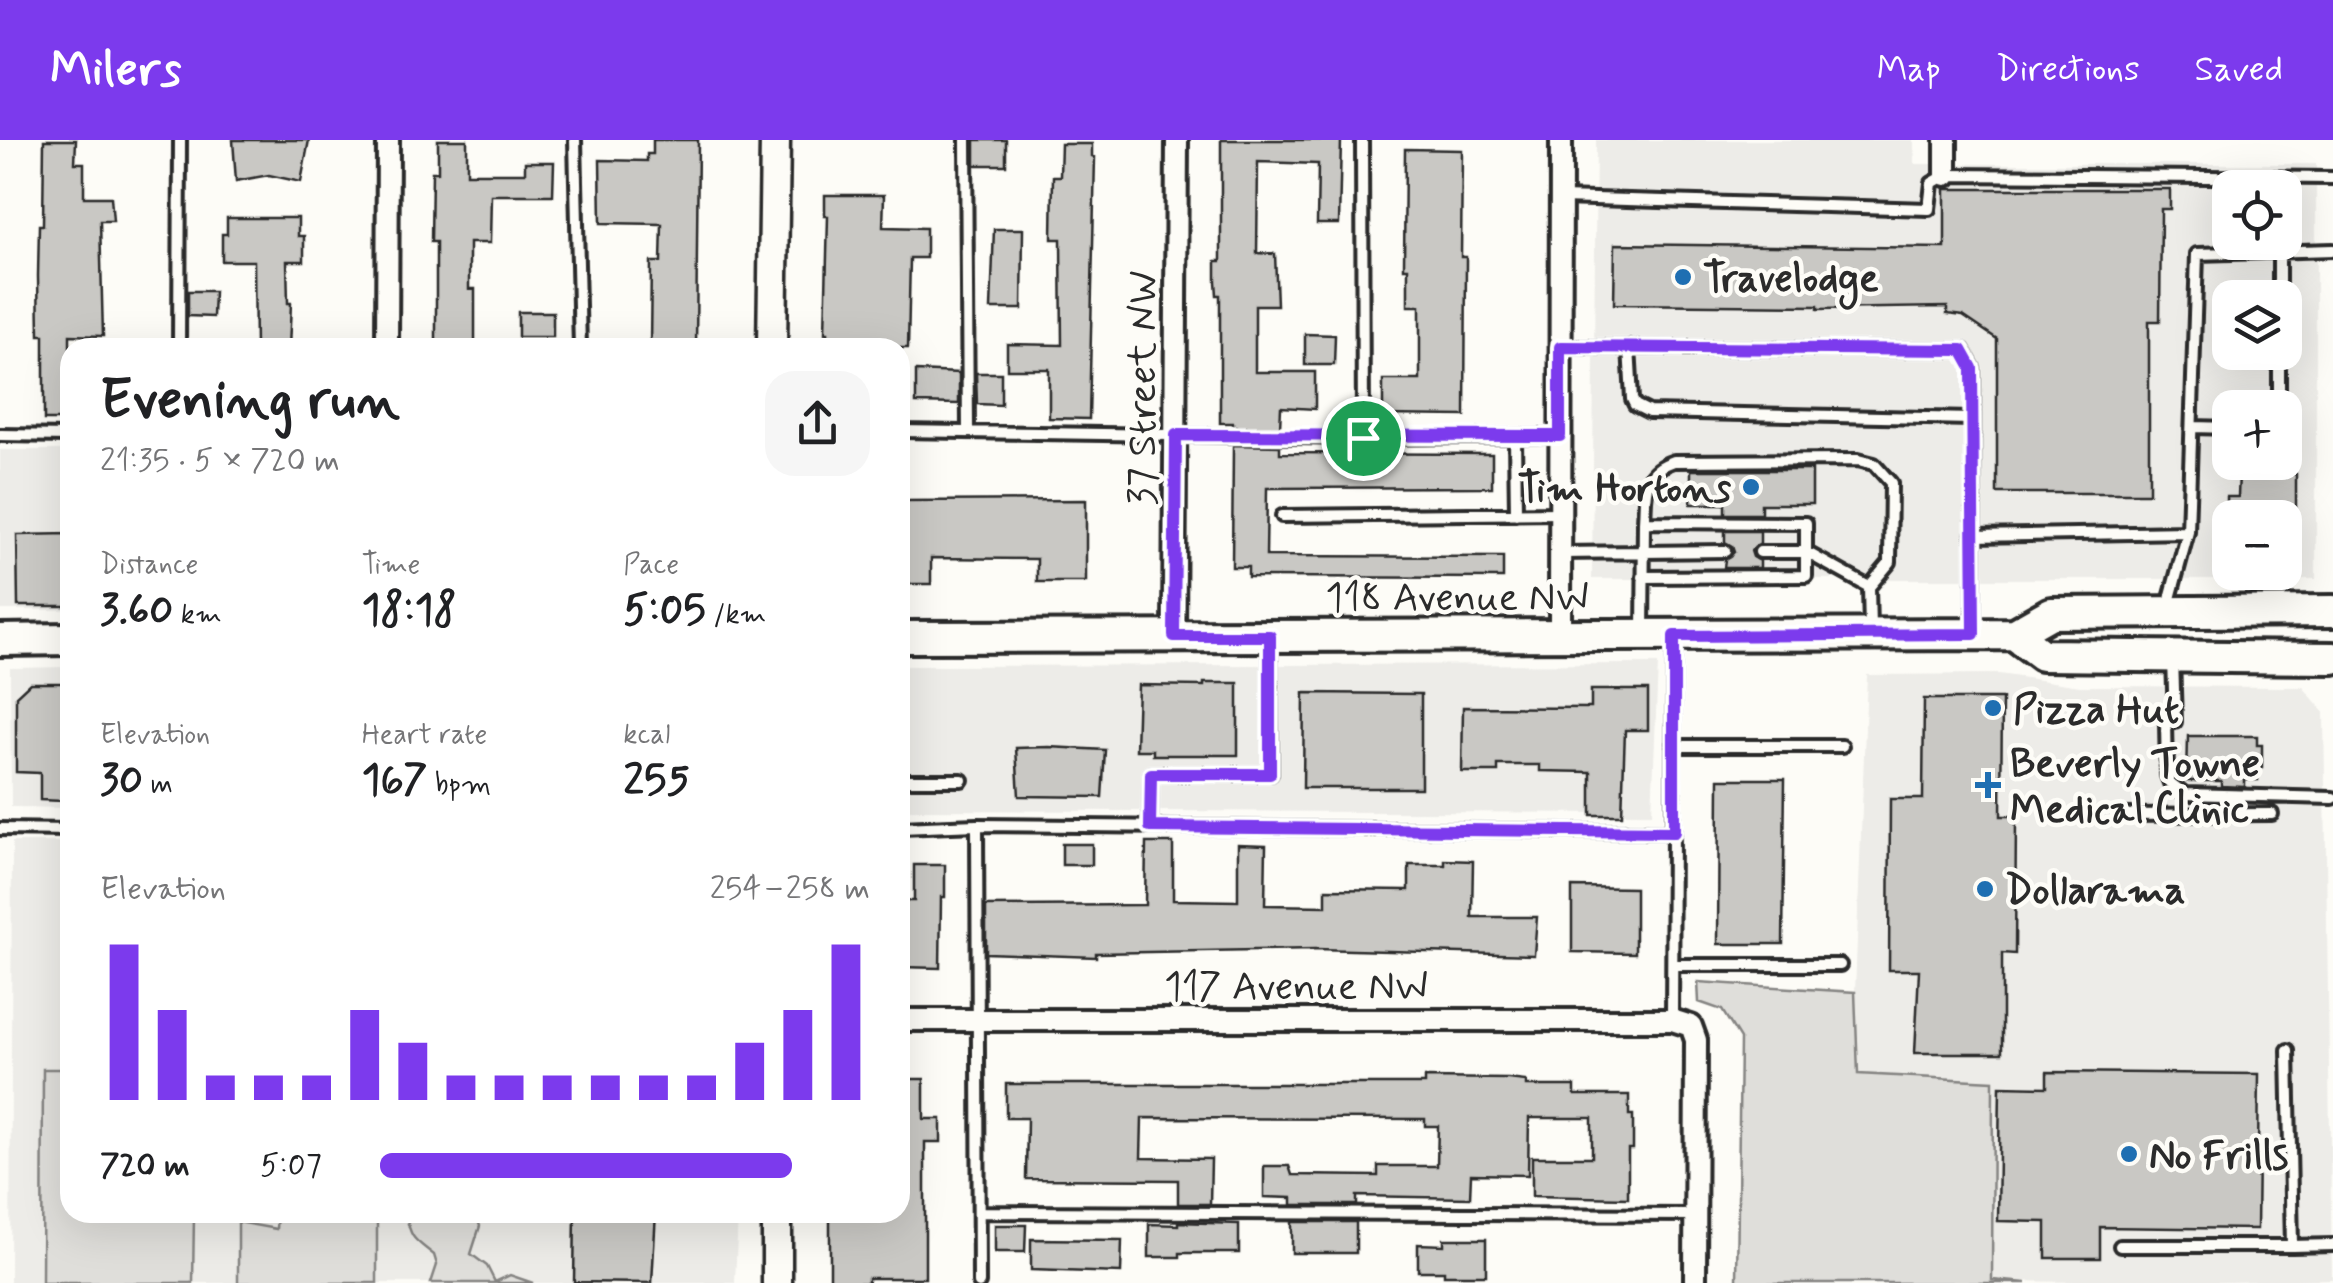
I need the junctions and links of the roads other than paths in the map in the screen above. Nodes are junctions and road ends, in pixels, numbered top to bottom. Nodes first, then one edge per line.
1 (180, 140) edge
2 (388, 140) edge
3 (574, 140) edge
4 (775, 140) edge
5 (966, 140) edge
6 (1177, 140) edge
7 (1362, 140) edge
8 (1561, 140) edge
9 (1946, 140) edge
10 (1946, 175) junction
11 (2333, 178) edge
12 (1561, 198) junction
13 (2333, 250) edge
14 (2302, 251) edge
15 (2212, 254) edge
16 (179, 338) edge
17 (387, 338) edge
18 (580, 338) edge
19 (772, 338) edge
20 (1560, 347) junction
21 (1628, 347) junction
22 (1972, 419) junction
23 (2192, 427) junction
24 (2212, 428) edge
25 (910, 431) edge
26 (968, 431) junction
27 (0, 434) edge
28 (1176, 435) junction
29 (60, 436) edge
30 (1515, 436) junction
31 (1560, 436) junction
32 (1363, 438) junction
33 (1560, 513) junction
34 (1516, 514) junction
35 (1282, 516) dead end
36 (1644, 522) junction
37 (2188, 532) junction
38 (1973, 536) junction
39 (1724, 551) dead end
40 (1760, 552) dead end
41 (1806, 552) junction
42 (1560, 553) junction
43 (1643, 553) junction
44 (1643, 577) junction
45 (1869, 587) junction
46 (2333, 610) edge
47 (2166, 612) junction
48 (1974, 634) junction
49 (2014, 634) junction
50 (1870, 635) junction
51 (1174, 636) junction
52 (1270, 636) junction
53 (1560, 636) junction
54 (1642, 636) junction
55 (1674, 636) junction
56 (910, 637) edge
57 (0, 640) edge
58 (60, 640) edge
59 (2173, 658) junction
60 (2333, 658) edge
61 (1674, 746) junction
62 (1842, 746) dead end
63 (910, 780) edge
64 (962, 780) dead end
65 (2333, 798) edge
66 (2272, 814) dead end
67 (2121, 815) dead end
68 (977, 826) junction
69 (1150, 827) junction
70 (910, 828) edge
71 (0, 830) edge
72 (60, 830) edge
73 (1674, 832) junction
74 (1673, 964) junction
75 (1840, 965) dead end
76 (910, 1020) edge
77 (978, 1020) junction
78 (1682, 1023) junction
79 (2288, 1050) dead end
80 (980, 1212) junction
81 (1698, 1215) junction
82 (777, 1223) edge
83 (2333, 1245) edge
84 (2120, 1246) dead end
85 (2292, 1246) junction
86 (777, 1283) edge
87 (980, 1283) edge
88 (1695, 1283) edge

1 - 16 lane
2 - 17 street
3 - 18 lane
4 - 19 street
5 - 26 lane
6 - 28 street, 37 Street NW
7 - 32 lane
8 - 12 street
9 - 10 street
10 - 11 lane
10 - 12 lane
12 - 20 street
13 - 14 lane
15 - 23 lane
20 - 21 lane
20 - 31 street
21 - 22 lane
21 - 22 lane
22 - 38 lane
23 - 24 lane
23 - 37 lane
25 - 26 lane
26 - 28 lane
27 - 29 lane
28 - 32 lane
28 - 51 street, 37 Street NW
30 - 31 lane
30 - 32 lane
30 - 34 lane
31 - 33 street
33 - 34 lane
33 - 42 street
34 - 35 lane
36 - 41 lane
36 - 43 lane
36 - 45 lane
37 - 38 lane
37 - 47 lane
38 - 48 lane
39 - 43 lane
40 - 41 lane
41 - 44 lane
41 - 45 lane
42 - 43 lane
42 - 53 street
43 - 44 lane
44 - 54 lane
45 - 50 lane
46 - 47 main road, 118 Avenue NW
47 - 49 main road, 118 Avenue NW
48 - 49 main road, 118 Avenue NW
48 - 50 main road, 118 Avenue NW
49 - 59 main road, 118 Avenue NW
50 - 55 main road, 118 Avenue NW
51 - 52 main road, 118 Avenue NW
51 - 56 main road, 118 Avenue NW
52 - 53 main road, 118 Avenue NW
52 - 69 lane
53 - 54 main road, 118 Avenue NW
54 - 55 main road, 118 Avenue NW
55 - 61 lane
57 - 58 main road
59 - 60 main road, 118 Avenue NW
59 - 65 lane
61 - 62 lane
61 - 73 lane
63 - 64 lane
66 - 67 lane
68 - 69 lane
68 - 70 lane
68 - 77 lane
69 - 73 lane
71 - 72 lane
73 - 74 lane
74 - 75 lane
74 - 78 lane
76 - 77 street, 117 Avenue NW
77 - 78 street, 117 Avenue NW
77 - 80 lane
78 - 81 street
79 - 85 lane
80 - 81 lane
80 - 87 lane
81 - 88 street
82 - 86 street
83 - 85 lane
84 - 85 lane

